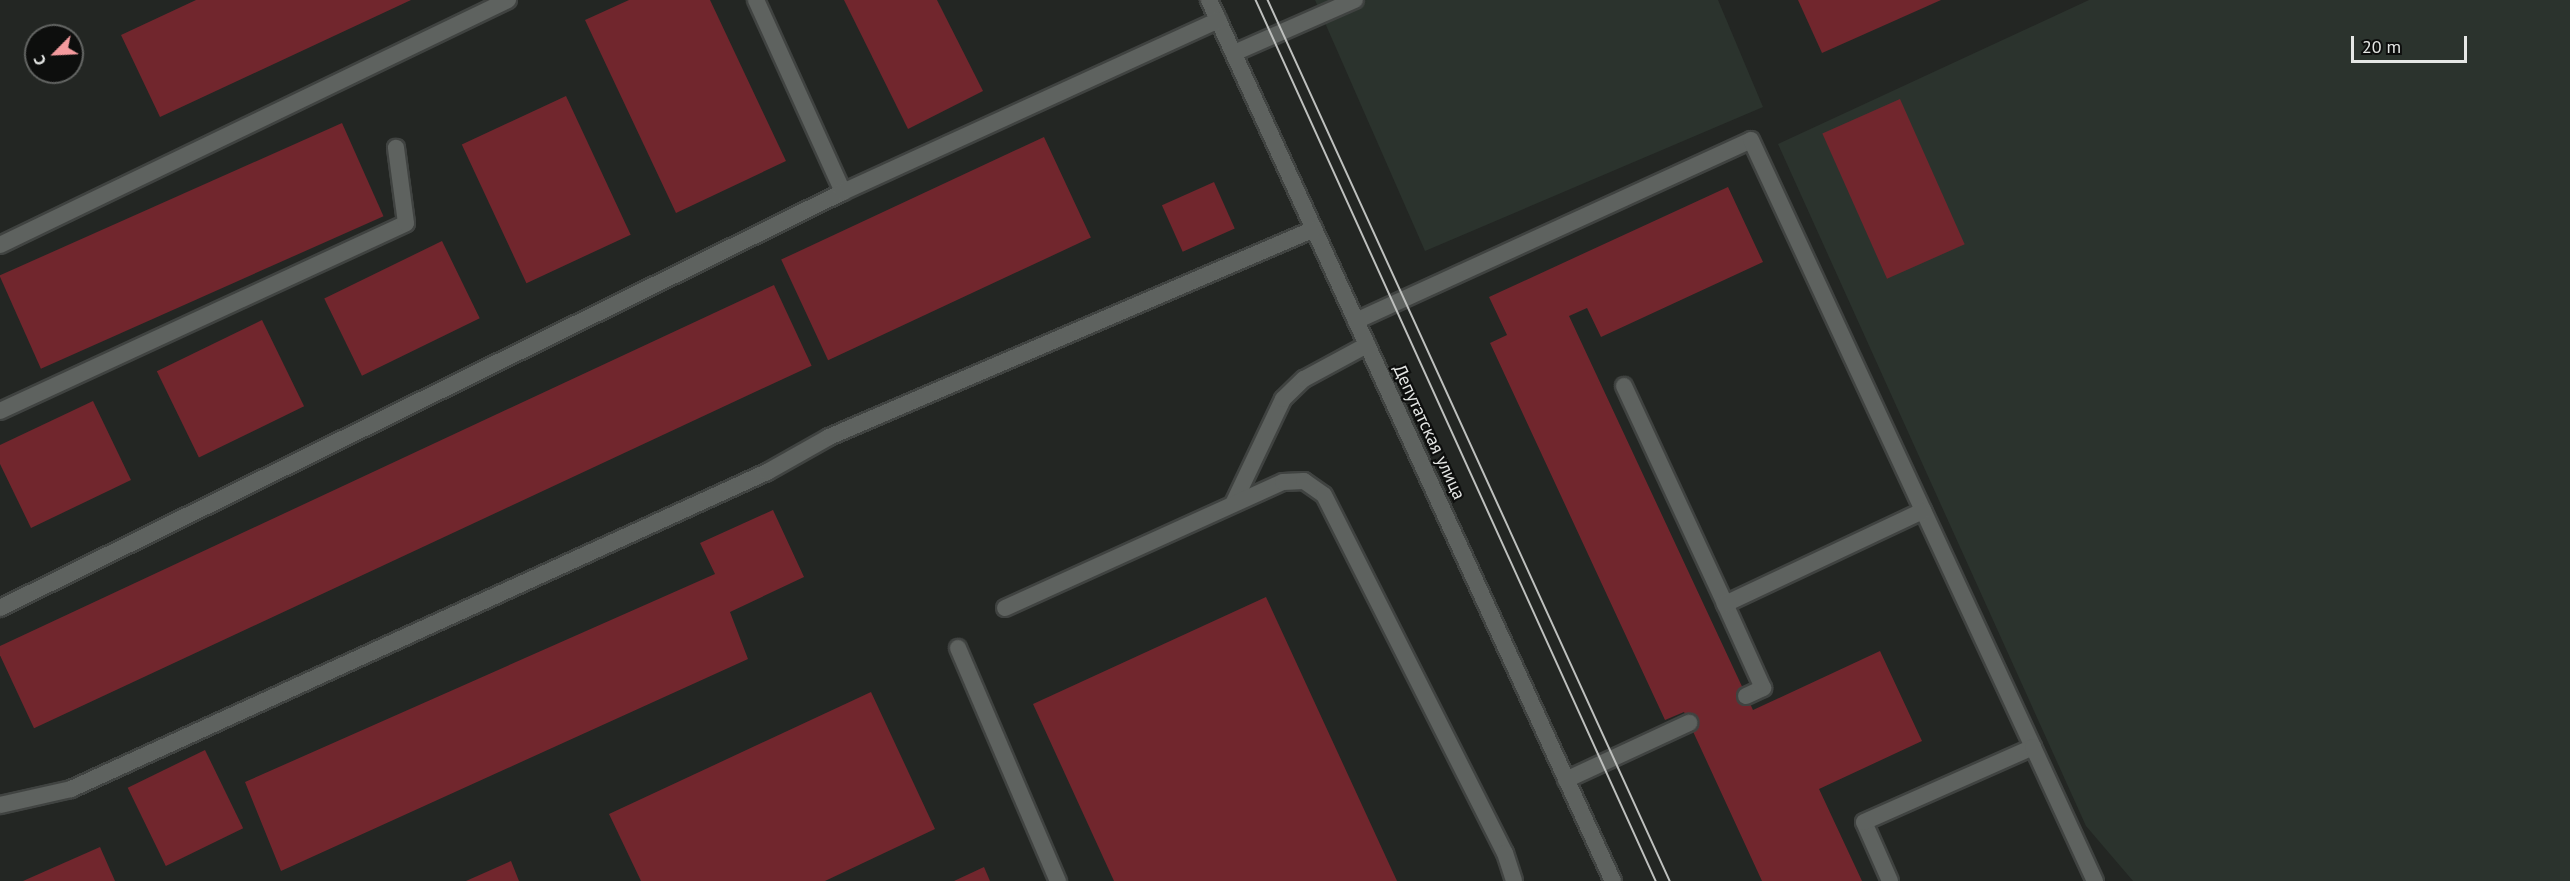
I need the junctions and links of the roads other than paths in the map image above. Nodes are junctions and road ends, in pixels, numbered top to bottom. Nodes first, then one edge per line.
1 (508, 0) edge
2 (756, 0) edge
3 (1209, 0) edge
4 (1355, 0) edge
5 (1218, 20) junction
6 (1234, 53) junction
7 (396, 148) dead end
8 (843, 192) junction
9 (1314, 229) junction
10 (0, 245) edge
11 (1356, 321) junction
12 (1367, 345) junction
13 (1624, 386) dead end
14 (0, 411) edge
15 (1233, 504) junction
16 (1923, 511) junction
17 (1725, 604) junction
18 (0, 608) edge
19 (1005, 608) dead end
20 (958, 648) dead end
21 (1746, 696) dead end
22 (1689, 723) dead end
23 (2033, 747) junction
24 (1566, 780) junction
25 (0, 805) edge
26 (1058, 881) edge
27 (1514, 881) edge
28 (1613, 881) edge
29 (1890, 881) edge
30 (2095, 881) edge

1 - 10 street
2 - 8 street
3 - 5 street, Депутатская улица
4 - 6 street
5 - 6 street, Депутатская улица
5 - 8 street
6 - 9 street, Депутатская улица
7 - 14 street
8 - 18 street
9 - 11 street, Депутатская улица
9 - 25 street
11 - 12 street, Депутатская улица
11 - 16 street
12 - 15 street
12 - 24 street, Депутатская улица
13 - 17 street
15 - 19 street
15 - 27 street
16 - 17 street
16 - 23 street
17 - 21 street
20 - 26 street
22 - 24 street
23 - 29 street
23 - 30 street
24 - 28 street, Депутатская улица

